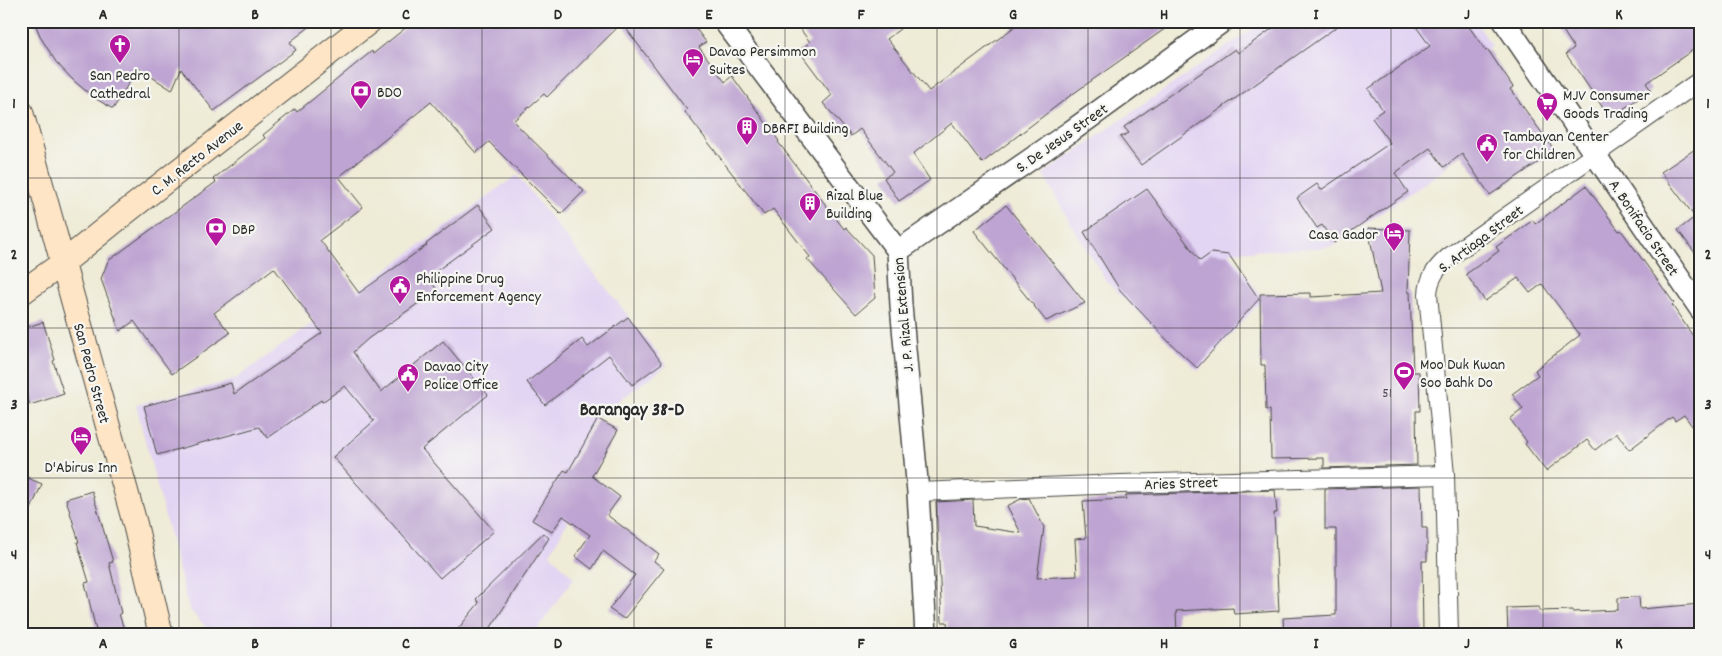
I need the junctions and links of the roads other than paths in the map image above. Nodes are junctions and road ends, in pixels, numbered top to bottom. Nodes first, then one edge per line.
1 (370, 21) edge
2 (724, 21) edge
3 (1223, 21) edge
4 (1504, 21) edge
5 (1701, 80) edge
6 (21, 112) edge
7 (1595, 153) junction
8 (898, 251) junction
9 (63, 263) junction
10 (21, 293) edge
11 (1701, 310) edge
12 (1445, 475) junction
13 (918, 492) junction
14 (161, 635) edge
15 (926, 635) edge
16 (1449, 635) edge

1 - 9 main road, C. M. Recto Avenue
2 - 8 street, J. P. Rizal Extension
3 - 8 street, S. De Jesus Street
4 - 7 street, A. Bonifacio Street
5 - 7 street, S. Artiaga Street
6 - 9 main road, San Pedro Street
7 - 11 street, A. Bonifacio Street
7 - 12 street, S. Artiaga Street
8 - 13 street, J. P. Rizal Extension
9 - 10 main road, C. M. Recto Avenue
9 - 14 main road, San Pedro Street
12 - 13 street, Aries Street
12 - 16 street, S. Artiaga Street
13 - 15 street, J. P. Rizal Extension

